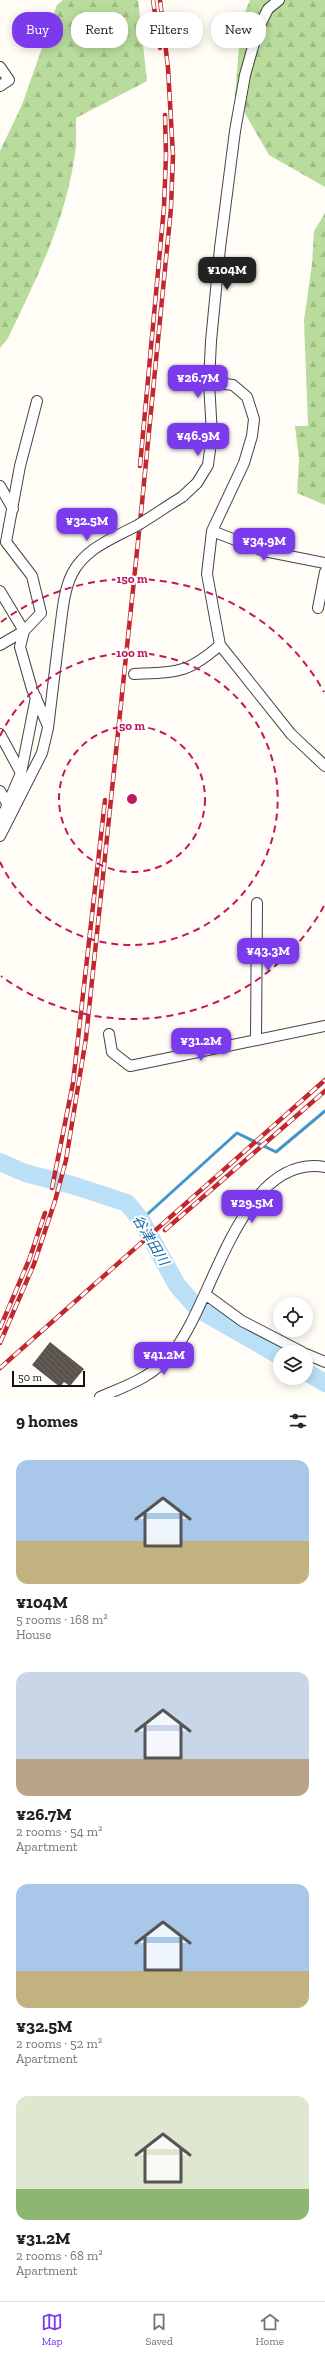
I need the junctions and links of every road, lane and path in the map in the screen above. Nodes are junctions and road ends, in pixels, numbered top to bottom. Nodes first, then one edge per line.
1 (279, 0) edge
2 (0, 67) edge
3 (0, 86) edge
4 (209, 382) junction
5 (37, 401) dead end
6 (0, 486) edge
7 (13, 509) junction
8 (212, 531) junction
9 (325, 563) edge
10 (325, 572) edge
11 (0, 591) edge
12 (318, 608) dead end
13 (24, 631) junction
14 (0, 645) edge
15 (220, 645) junction
16 (134, 674) dead end
17 (36, 697) junction
18 (48, 728) junction
19 (0, 734) edge
20 (325, 766) edge
21 (21, 774) junction
22 (0, 791) edge
23 (8, 805) junction
24 (0, 822) edge
25 (0, 836) edge
26 (257, 903) dead end
27 (325, 1026) edge
28 (109, 1034) dead end
29 (256, 1040) junction
30 (325, 1167) edge
31 (204, 1298) junction
32 (288, 1345) edge
33 (313, 1357) edge
34 (325, 1362) edge
35 (100, 1397) edge

1 - 4 street
2 - 3 street
4 - 8 street
4 - 18 street, bridge
5 - 7 street
6 - 7 street
7 - 13 street
8 - 9 street
8 - 15 street
10 - 12 street
11 - 13 street
13 - 14 street
13 - 17 street
15 - 16 street
15 - 20 street
17 - 18 street
17 - 21 street
18 - 25 street
19 - 21 street
21 - 23 street
22 - 23 street
23 - 24 street
26 - 29 street
27 - 29 street
28 - 29 street
30 - 31 street
31 - 32 street
31 - 35 street
33 - 34 street

